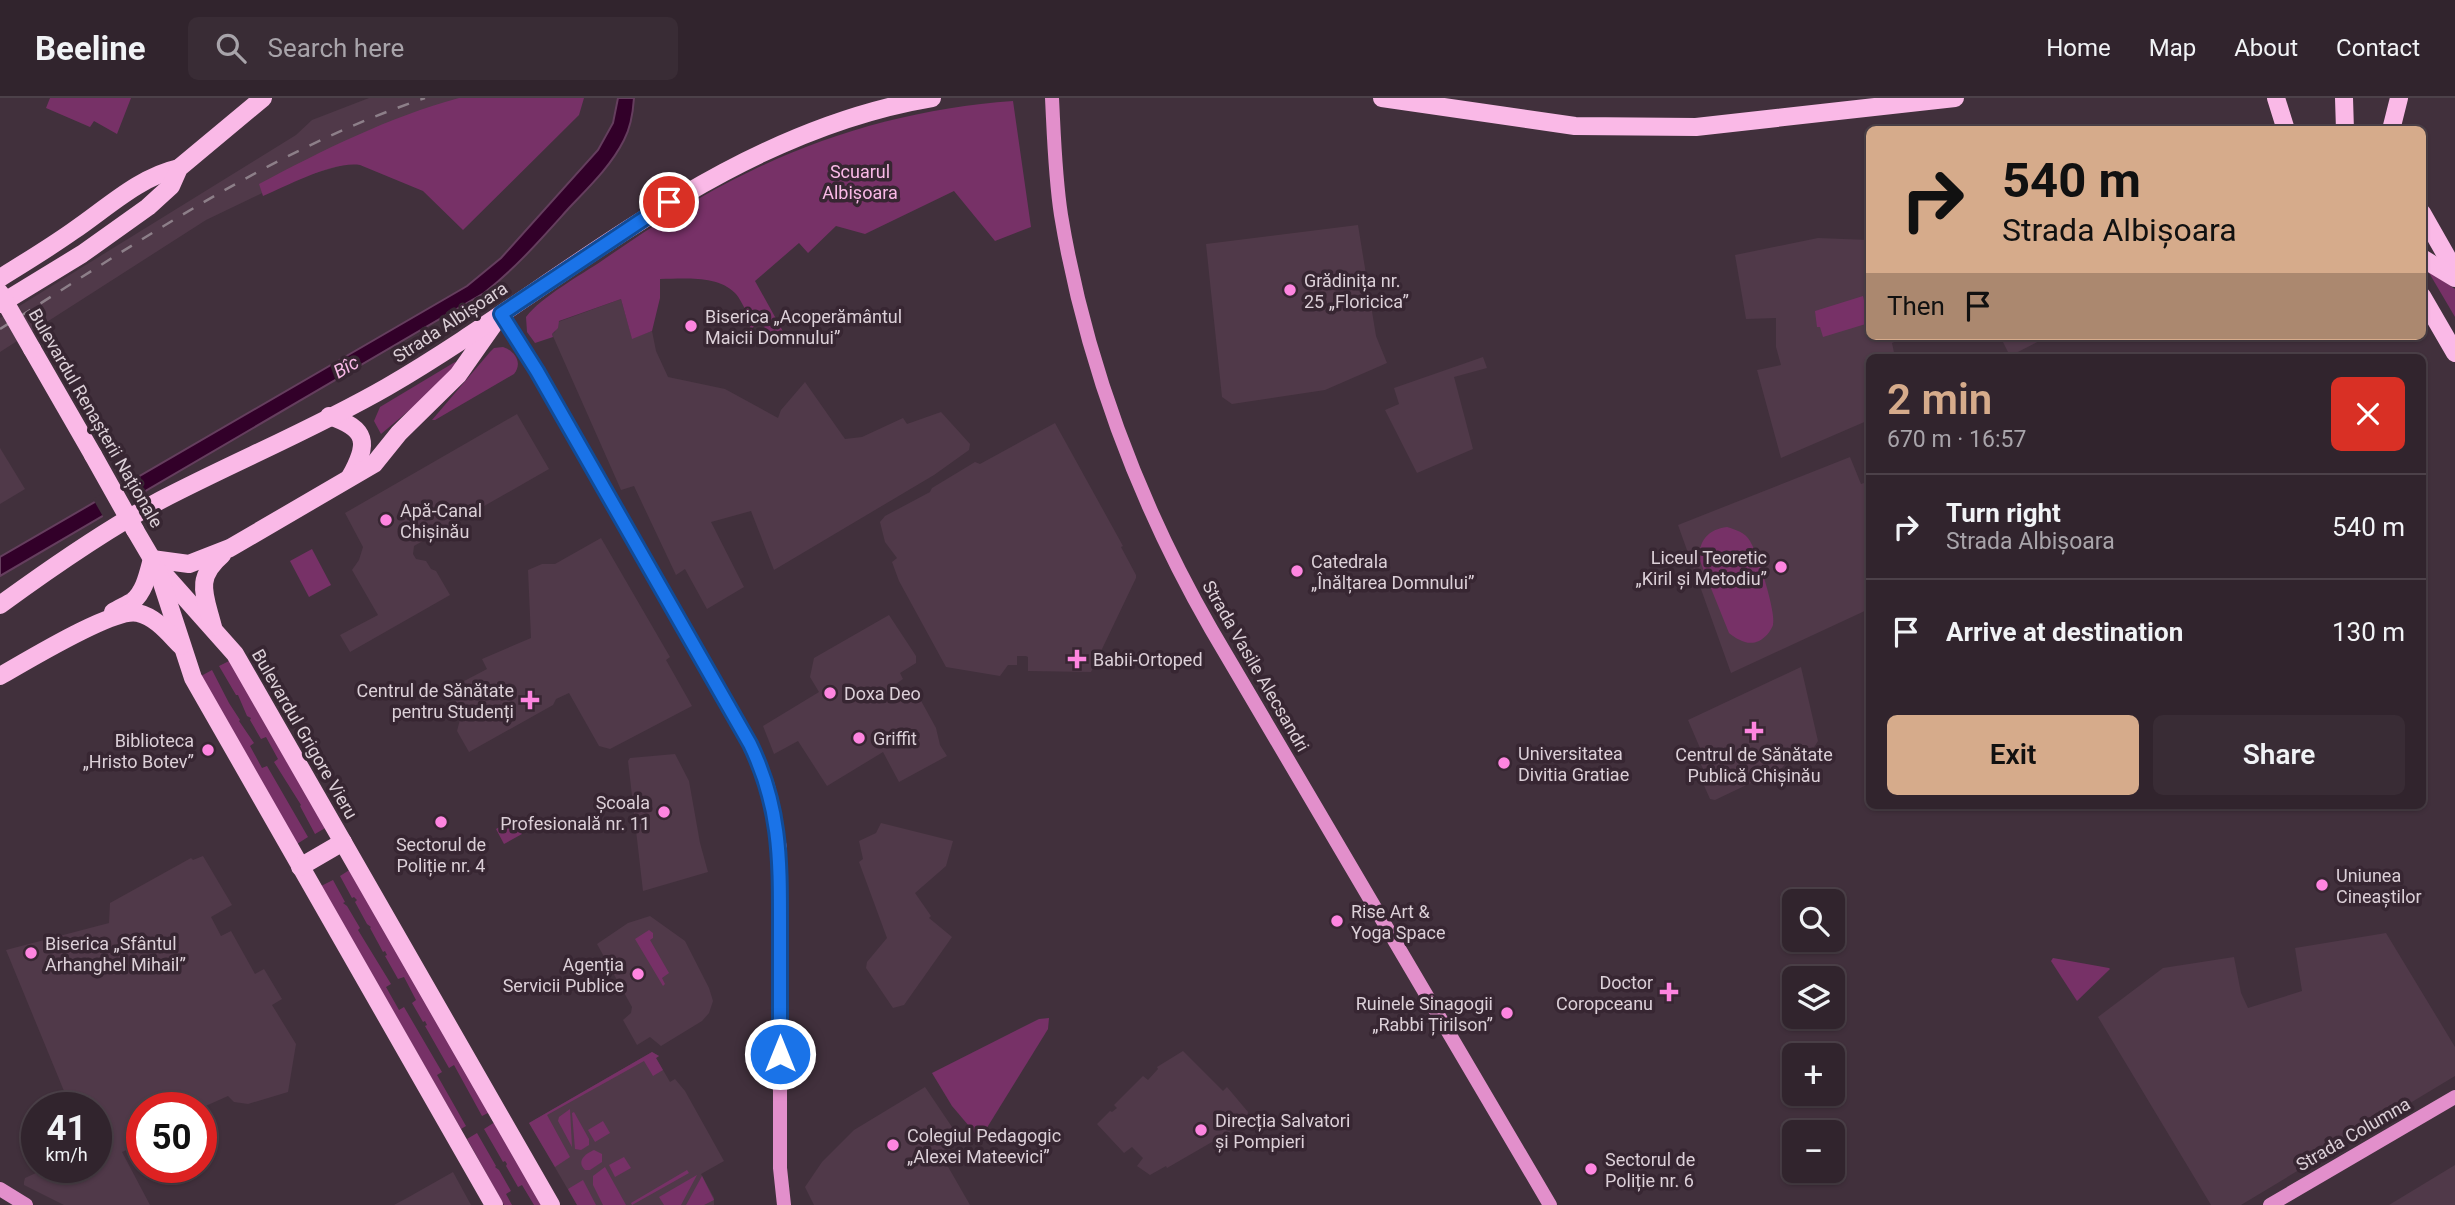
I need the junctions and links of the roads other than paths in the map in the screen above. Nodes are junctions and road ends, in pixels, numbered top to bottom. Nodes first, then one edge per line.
1 (263, 98) edge
2 (932, 98) edge
3 (1052, 98) edge
4 (1382, 98) edge
5 (1955, 98) edge
6 (2276, 98) edge
7 (2344, 98) edge
8 (2399, 98) edge
9 (2285, 126) edge
10 (2346, 126) edge
11 (2392, 126) edge
12 (180, 168) junction
13 (135, 188) junction
14 (148, 207) junction
15 (2426, 220) edge
16 (2426, 260) edge
17 (2455, 271) edge
18 (0, 278) edge
19 (2455, 278) edge
20 (0, 293) edge
21 (2426, 303) edge
22 (0, 304) edge
23 (501, 314) junction
24 (2455, 353) edge
25 (329, 416) junction
26 (350, 477) junction
27 (230, 548) junction
28 (154, 562) junction
29 (0, 605) edge
30 (106, 619) junction
31 (214, 630) junction
32 (184, 649) junction
33 (2, 673) edge
34 (343, 842) junction
35 (300, 867) junction
36 (2455, 1097) edge
37 (0, 1189) edge
38 (26, 1205) edge
39 (494, 1205) edge
40 (551, 1205) edge
41 (784, 1205) edge
42 (1550, 1205) edge
43 (2270, 1205) edge

1 - 12 main road
2 - 23 main road, Strada Albișoara
3 - 42 main road, Strada Vasile Alecsandri
4 - 5 main road
6 - 9 main road
7 - 10 main road
8 - 11 main road
12 - 13 main road
12 - 14 main road
13 - 14 main road
13 - 18 main road
14 - 22 main road
15 - 17 main road
16 - 19 main road
20 - 28 main road, Bulevardul Renașterii Naționale, bridge
21 - 24 main road
23 - 25 main road, Strada Albișoara
23 - 26 main road
23 - 41 main road
25 - 26 main road
25 - 29 main road, Strada Albișoara
26 - 27 main road
27 - 28 main road
27 - 31 main road
28 - 30 main road
28 - 31 main road, Bulevardul Grigore Vieru
28 - 32 main road
30 - 32 main road
30 - 33 main road
31 - 34 main road, Bulevardul Grigore Vieru
32 - 35 main road
34 - 35 main road
34 - 40 main road, Bulevardul Grigore Vieru
35 - 39 main road
36 - 43 main road, Strada Columna
37 - 38 main road

